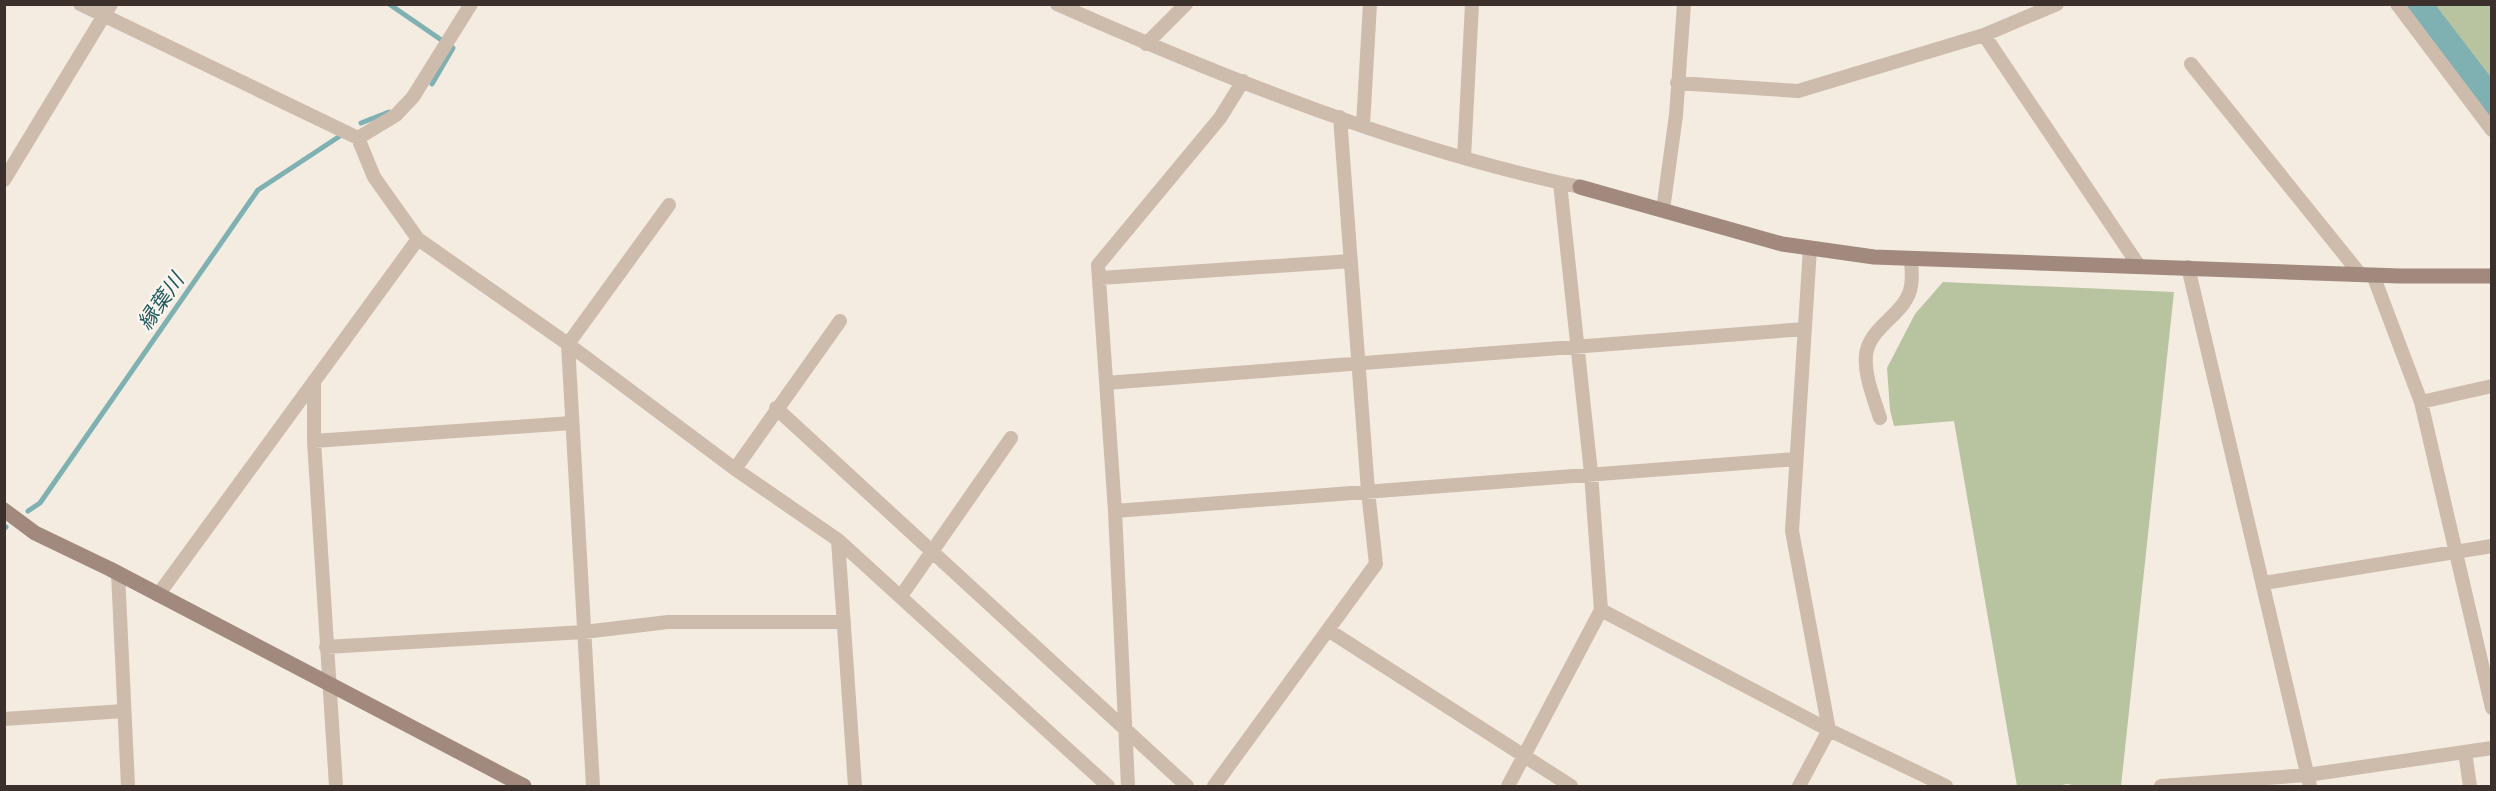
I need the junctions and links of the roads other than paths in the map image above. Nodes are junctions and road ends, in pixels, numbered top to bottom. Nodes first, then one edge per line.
1 (80, 4) edge
2 (471, 4) edge
3 (1057, 4) edge
4 (1186, 4) edge
5 (1370, 4) edge
6 (1472, 4) edge
7 (1684, 4) edge
8 (2058, 4) edge
9 (2397, 4) edge
10 (107, 10) edge
11 (1984, 34) junction
12 (1146, 44) junction
13 (2191, 64) dead end
14 (1242, 81) junction
15 (1677, 83) junction
16 (1340, 117) junction
17 (1363, 125) junction
18 (2492, 130) edge
19 (358, 138) junction
20 (1464, 158) junction
21 (4, 180) edge
22 (1560, 183) junction
23 (1580, 187) joint
24 (669, 205) dead end
25 (1663, 210) junction
26 (418, 239) junction
27 (1810, 248) junction
28 (1911, 258) junction
29 (1351, 261) junction
30 (2139, 266) junction
31 (2188, 267) junction
32 (2367, 274) junction
33 (2492, 276) edge
34 (1100, 278) junction
35 (840, 321) dead end
36 (1805, 329) junction
37 (568, 344) junction
38 (1578, 348) junction
39 (1358, 364) junction
40 (314, 381) junction
41 (1106, 382) junction
42 (2492, 386) edge
43 (2421, 402) junction
44 (776, 408) junction
45 (1880, 418) dead end
46 (572, 423) junction
47 (1011, 438) dead end
48 (314, 441) junction
49 (1796, 459) junction
50 (735, 469) junction
51 (1591, 473) junction
52 (1368, 491) junction
53 (4, 510) edge
54 (1115, 511) junction
55 (838, 540) junction
56 (2492, 546) edge
57 (932, 550) junction
58 (2455, 552) junction
59 (118, 573) junction
60 (2264, 583) junction
61 (158, 595) junction
62 (901, 596) junction
63 (1601, 610) junction
64 (844, 622) junction
65 (1328, 630) junction
66 (584, 632) junction
67 (326, 647) junction
68 (328, 685) junction
69 (2492, 708) edge
70 (124, 711) junction
71 (4, 719) edge
72 (1125, 730) junction
73 (1829, 730) junction
74 (2492, 748) edge
75 (2465, 752) junction
76 (1523, 757) junction
77 (2309, 781) edge
78 (128, 786) edge
79 (336, 786) edge
80 (524, 786) edge
81 (593, 786) edge
82 (855, 786) edge
83 (1108, 786) edge
84 (1128, 786) edge
85 (1186, 786) edge
86 (1214, 786) edge
87 (1508, 786) edge
88 (1571, 786) edge
89 (1799, 786) edge
90 (1946, 786) edge
91 (2164, 786) edge
92 (2470, 786) edge

1 - 10 street
2 - 19 street
3 - 12 street
4 - 12 street
5 - 17 street
6 - 20 street
7 - 15 street
8 - 11 street
9 - 18 street
10 - 19 street
10 - 21 street
11 - 15 street
11 - 30 street
12 - 14 street
13 - 32 street
14 - 16 street
14 - 34 street
15 - 25 street
16 - 17 street
16 - 29 street
17 - 20 street
19 - 26 street
20 - 22 street
22 - 23 street
22 - 38 street
23 - 25 street
24 - 37 street
25 - 27 street
26 - 37 street
26 - 40 street
27 - 28 street
27 - 36 street
28 - 30 street
28 - 45 street
29 - 34 street
29 - 39 street
30 - 31 street
31 - 32 street
31 - 60 street
32 - 33 street
32 - 43 street
34 - 41 street
35 - 44 street
36 - 38 street
36 - 49 street
37 - 46 street
37 - 50 street
38 - 39 street
38 - 51 street
39 - 41 street
39 - 52 street
40 - 48 street
40 - 61 street
41 - 54 street
42 - 43 street
43 - 58 street
44 - 50 street
44 - 57 street
46 - 48 street
46 - 66 street
47 - 57 street
48 - 67 street
49 - 51 street
49 - 73 street
50 - 55 street
51 - 52 street
51 - 63 street
52 - 54 street
52 - 65 street
53 - 59 street
54 - 72 street
55 - 62 street
55 - 64 street
56 - 58 street
57 - 62 street
57 - 72 street
58 - 60 street
58 - 69 street
59 - 61 street
59 - 70 street
60 - 77 street
61 - 68 street
62 - 83 street
63 - 73 street
63 - 76 street
64 - 66 street
64 - 82 street
65 - 76 street
65 - 86 street
66 - 67 street
66 - 81 street
67 - 68 street
68 - 79 street
68 - 80 street
70 - 71 street
70 - 78 street
72 - 84 street
72 - 85 street
73 - 89 street
73 - 90 street
74 - 75 street
75 - 77 street
75 - 92 street
76 - 87 street
76 - 88 street
77 - 91 street

